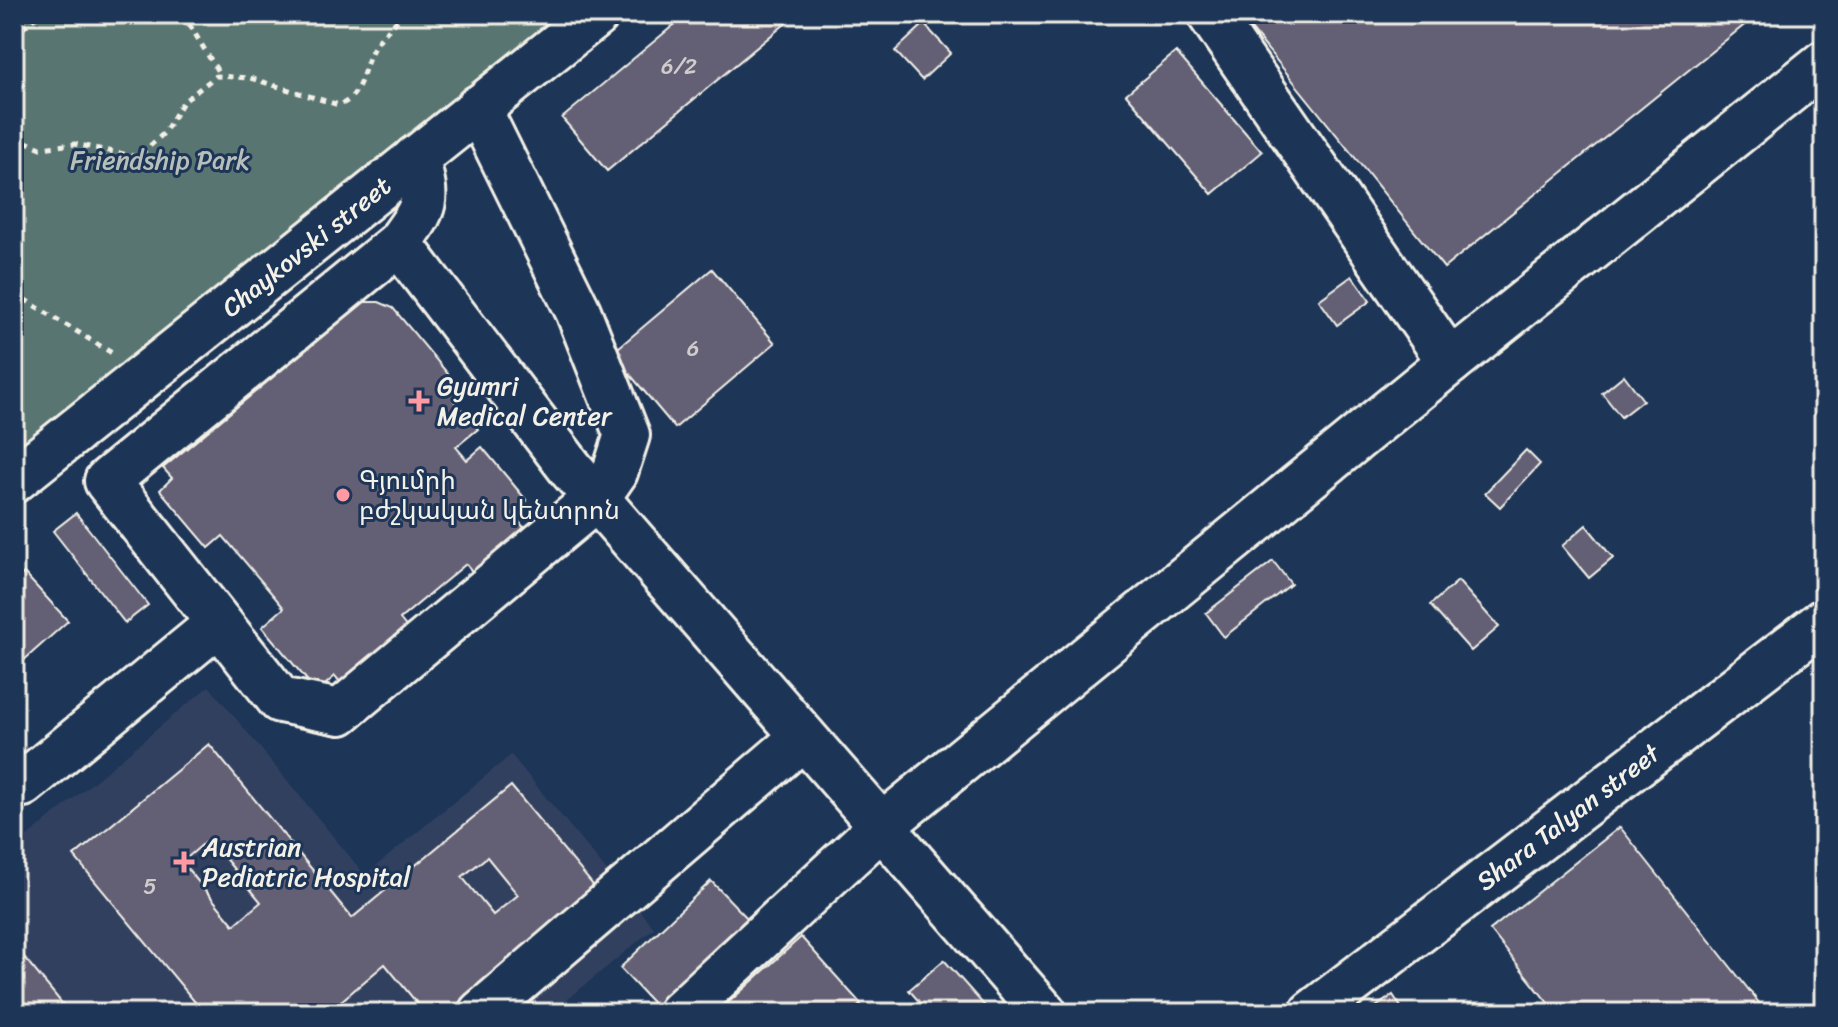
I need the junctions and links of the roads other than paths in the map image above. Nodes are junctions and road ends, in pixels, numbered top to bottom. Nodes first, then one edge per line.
1 (597, 14) edge
2 (1210, 14) edge
3 (1824, 63) edge
4 (478, 108) junction
5 (416, 158) junction
6 (399, 243) junction
7 (1450, 362) junction
8 (14, 480) edge
9 (597, 498) junction
10 (1824, 621) edge
11 (219, 623) junction
12 (802, 738) junction
13 (23, 784) dead end
14 (883, 825) junction
15 (481, 1013) edge
16 (680, 1013) edge
17 (1044, 1013) edge
18 (1312, 1013) edge

1 - 4 street, Chaykovski street
2 - 7 street
3 - 7 street
4 - 5 street, Chaykovski street
4 - 9 street
5 - 6 street
5 - 8 street, Chaykovski street
6 - 9 street
6 - 11 street
7 - 14 street
9 - 11 street
9 - 12 street
10 - 18 street, Shara Talyan street
11 - 13 street
12 - 14 street
12 - 15 street
14 - 16 street
14 - 17 street

